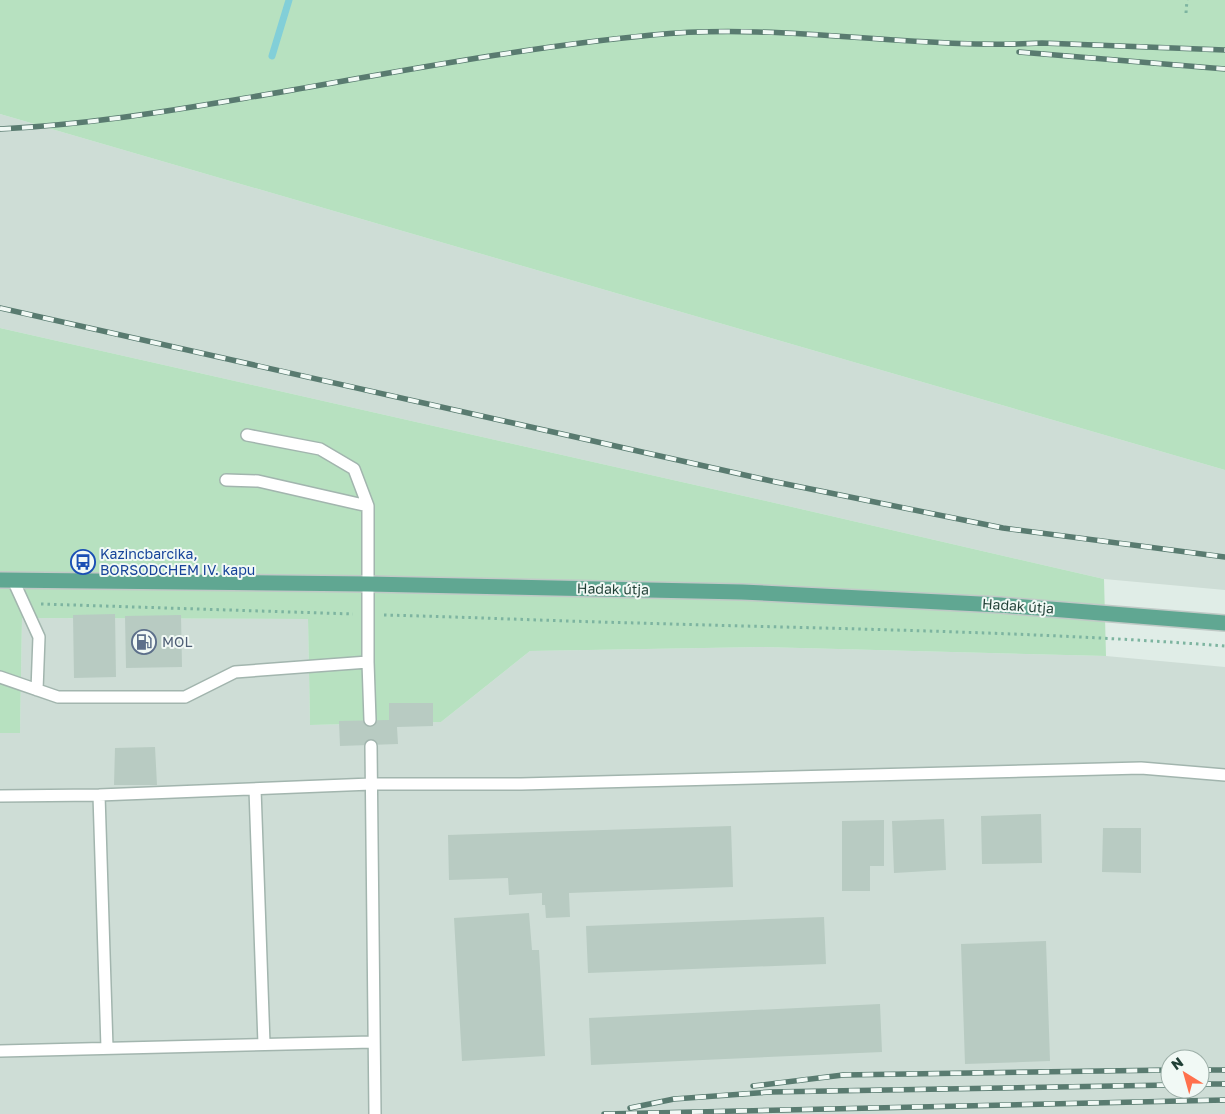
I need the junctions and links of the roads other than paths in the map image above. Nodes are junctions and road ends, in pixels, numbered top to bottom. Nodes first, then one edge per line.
1 (247, 435) dead end
2 (226, 480) dead end
3 (368, 506) junction
4 (7, 580) edge
5 (368, 584) junction
6 (1225, 623) edge
7 (368, 662) junction
8 (0, 677) edge
9 (37, 690) junction
10 (370, 720) dead end
11 (371, 746) dead end
12 (1225, 775) edge
13 (371, 784) junction
14 (255, 789) junction
15 (99, 795) junction
16 (0, 796) edge
17 (373, 1042) junction
18 (264, 1044) junction
19 (107, 1048) junction
20 (0, 1052) edge
21 (375, 1114) edge

1 - 3 lane
2 - 3 lane
3 - 5 lane
4 - 5 main road, Hadak útja
4 - 9 lane
5 - 6 main road, Hadak útja
5 - 7 lane
7 - 9 lane
7 - 10 lane
8 - 9 lane
11 - 13 lane
12 - 13 lane
13 - 14 lane
13 - 17 lane
14 - 15 lane
14 - 18 lane
15 - 16 lane
15 - 19 lane
17 - 18 lane
17 - 21 lane
18 - 19 lane
19 - 20 lane

